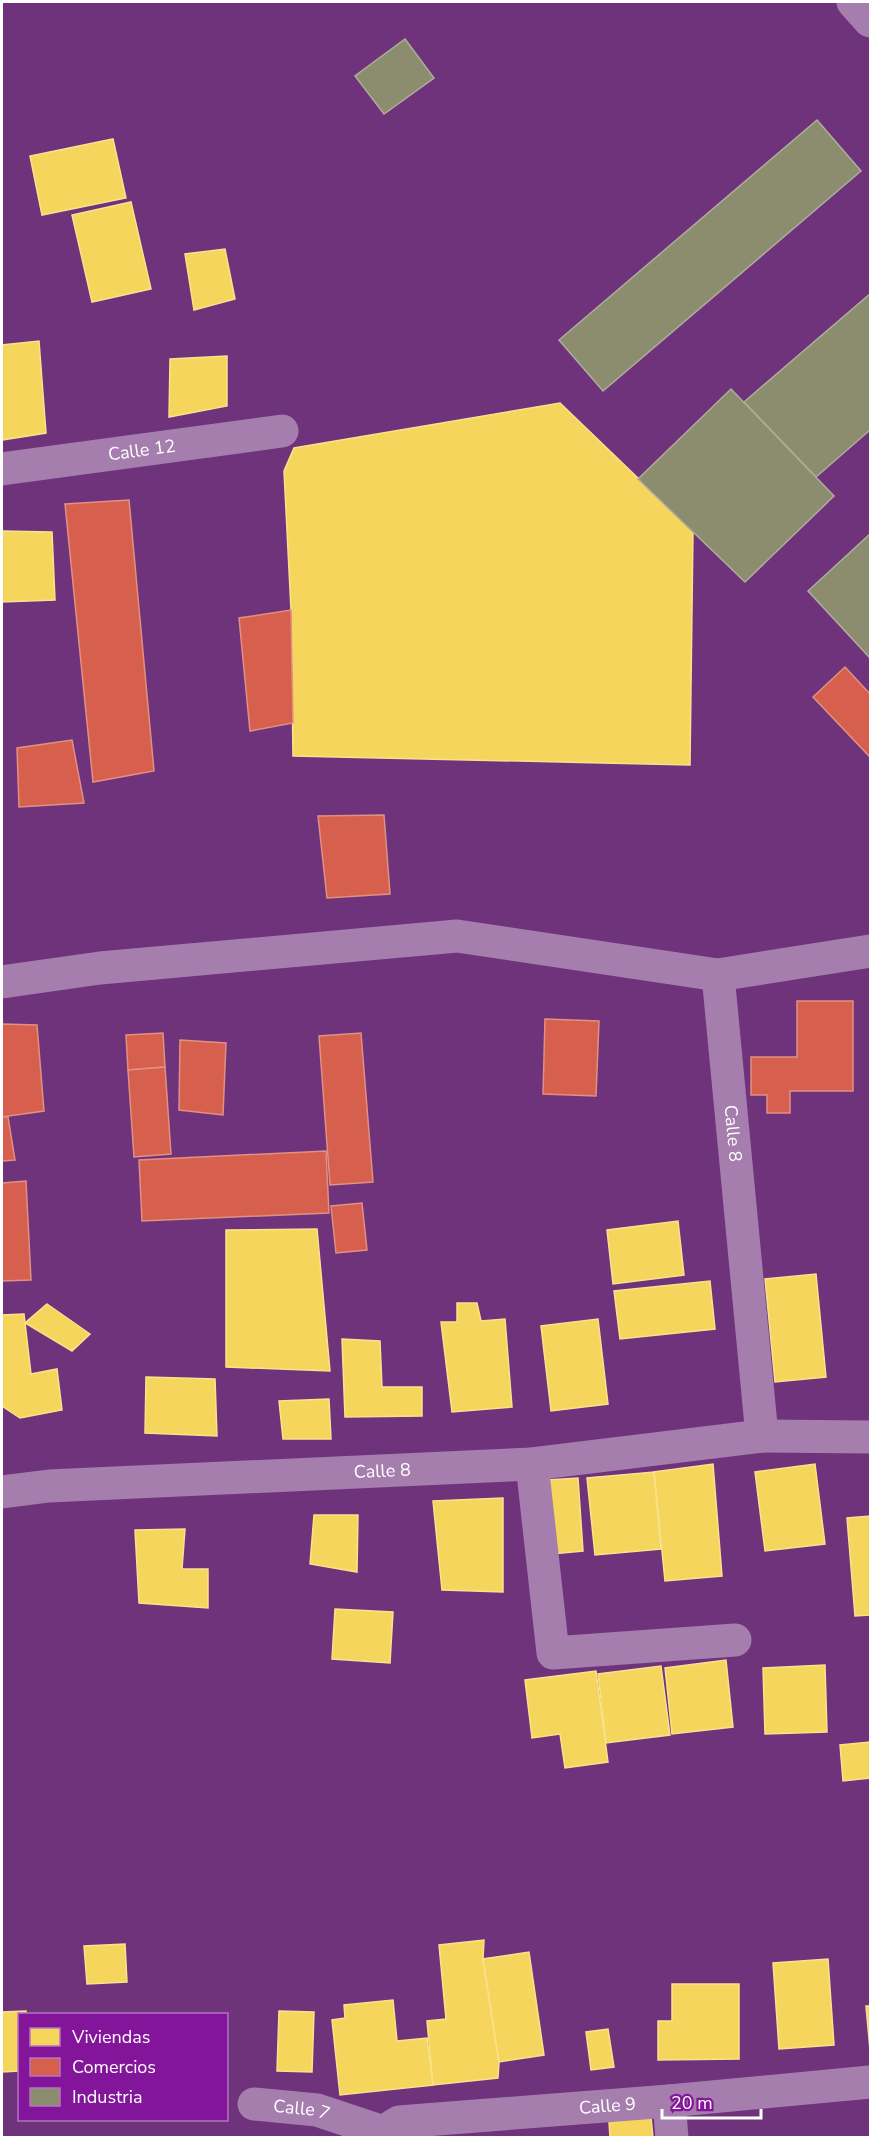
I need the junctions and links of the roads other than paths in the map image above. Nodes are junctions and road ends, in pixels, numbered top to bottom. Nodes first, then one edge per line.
1 (853, 2) edge
2 (870, 21) edge
3 (282, 431) dead end
4 (2, 469) edge
5 (870, 951) edge
6 (718, 975) junction
7 (2, 982) edge
8 (762, 1436) junction
9 (870, 1437) edge
10 (532, 1464) junction
11 (2, 1492) edge
12 (735, 1640) dead end
13 (870, 2082) edge
14 (669, 2101) junction
15 (254, 2104) dead end
16 (382, 2135) edge
17 (672, 2138) edge

1 - 2 street
3 - 4 street, Calle 12
5 - 6 street
6 - 7 street
6 - 8 street, Calle 8
8 - 9 street, Calle 8
8 - 10 street, Calle 8
10 - 11 street, Calle 8
10 - 12 street
13 - 14 street, Calle 9
14 - 16 street, Calle 9
14 - 17 street
15 - 16 street, Calle 7

